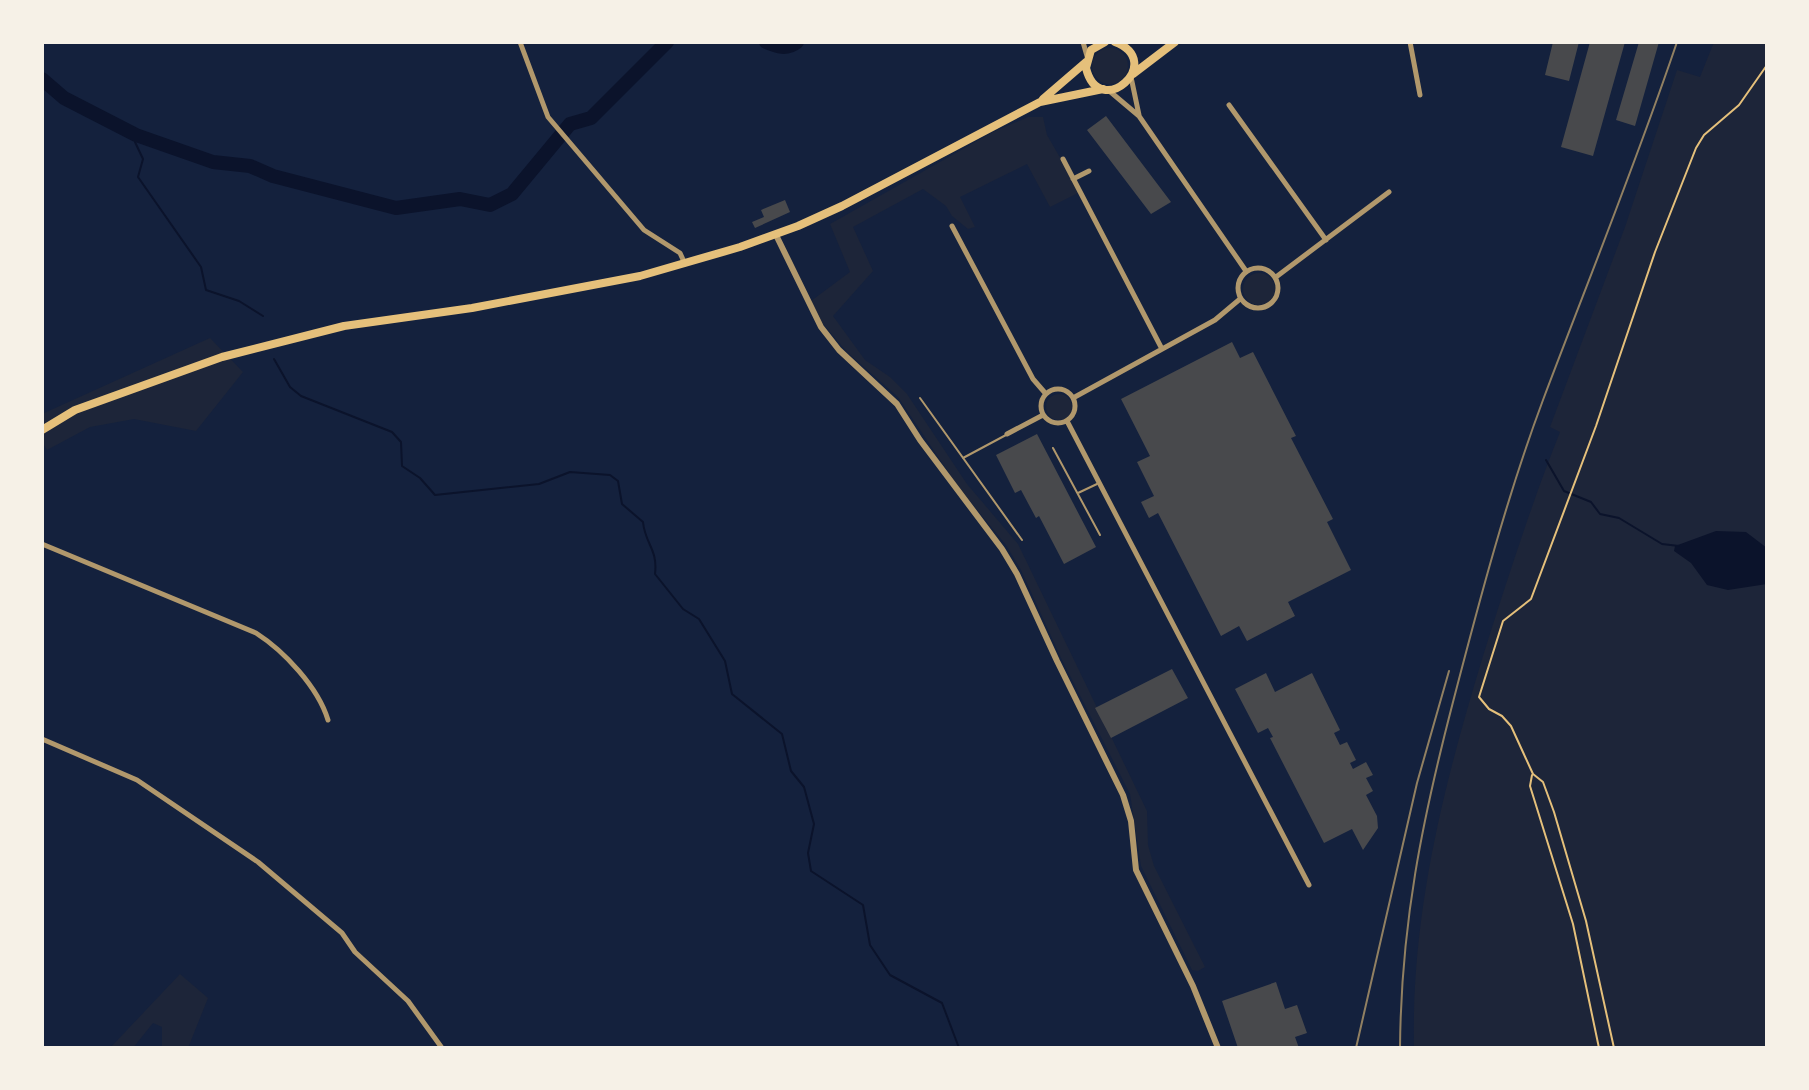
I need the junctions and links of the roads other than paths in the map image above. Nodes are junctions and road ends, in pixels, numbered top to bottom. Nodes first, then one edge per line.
1 (520, 42) edge
2 (1083, 42) edge
3 (1105, 42) edge
4 (1117, 42) edge
5 (1127, 42) edge
6 (1175, 42) edge
7 (1410, 42) edge
8 (1087, 59) junction
9 (1132, 76) junction
10 (1105, 89) junction
11 (1420, 95) dead end
12 (1040, 102) junction
13 (1229, 105) dead end
14 (1139, 116) junction
15 (1063, 159) dead end
16 (1089, 171) dead end
17 (1073, 179) junction
18 (1389, 192) dead end
19 (952, 226) dead end
20 (776, 235) junction
21 (1326, 240) junction
22 (685, 264) junction
23 (1246, 271) junction
24 (1276, 277) junction
25 (1240, 299) junction
26 (1162, 349) junction
27 (1046, 394) junction
28 (920, 398) dead end
29 (1073, 398) junction
30 (1043, 415) junction
31 (1067, 421) junction
32 (42, 430) edge
33 (1007, 434) joint
34 (1053, 448) dead end
35 (962, 458) junction
36 (1098, 483) junction
37 (1078, 493) junction
38 (1100, 535) dead end
39 (1022, 540) dead end
40 (42, 544) edge
41 (328, 720) dead end
42 (42, 739) edge
43 (1309, 885) dead end
44 (442, 1048) edge
45 (1218, 1048) edge

1 - 22 street
2 - 8 street
3 - 8 main road
4 - 5 main road
4 - 9 main road
6 - 9 main road
7 - 11 street
8 - 10 main road
8 - 12 main road
9 - 10 main road
9 - 14 street
10 - 12 main road
10 - 14 street
12 - 20 main road
13 - 21 street
14 - 23 street
15 - 17 street
16 - 17 street
17 - 26 street
18 - 21 street
19 - 27 street
20 - 22 main road
20 - 45 street
21 - 24 street
22 - 32 main road
23 - 24 street
23 - 25 street
24 - 25 street
25 - 26 street
26 - 29 street
27 - 29 street
27 - 30 street
28 - 35 lane
29 - 31 street
30 - 31 street
30 - 33 street
31 - 36 street
33 - 35 lane
34 - 37 lane
35 - 39 lane
36 - 37 lane
36 - 43 street
37 - 38 lane
40 - 41 street
42 - 44 street

